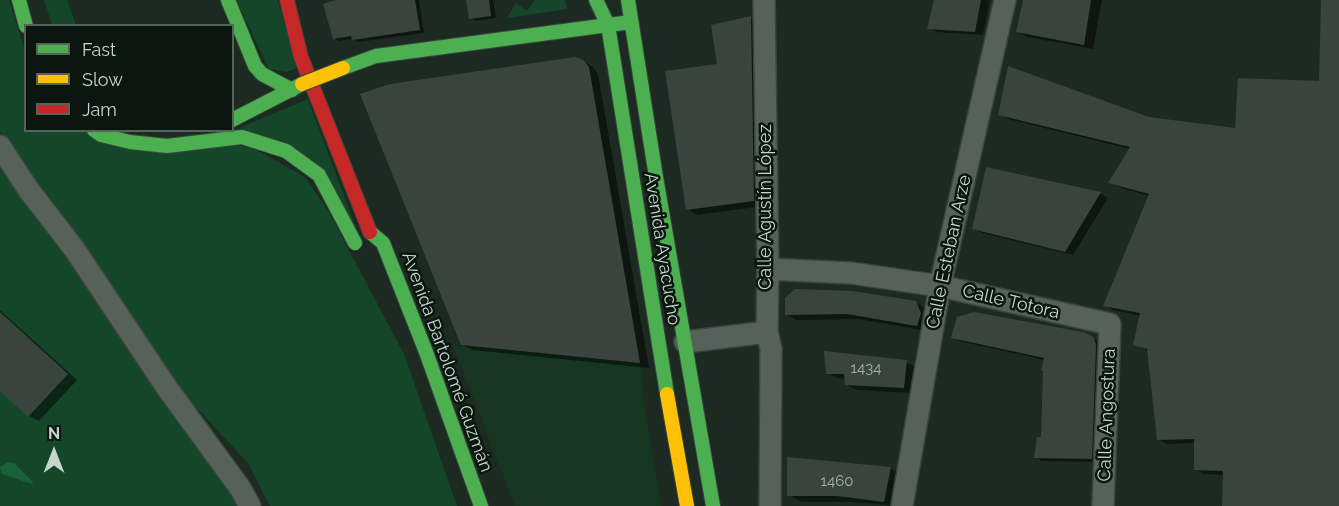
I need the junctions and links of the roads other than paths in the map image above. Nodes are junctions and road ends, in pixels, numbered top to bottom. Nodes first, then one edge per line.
1 (19, 0) edge
2 (228, 0) edge
3 (286, 0) edge
4 (596, 0) edge
5 (628, 0) edge
6 (764, 0) edge
7 (1005, 0) edge
8 (631, 22) junction
9 (25, 24) edge
10 (608, 25) junction
11 (297, 87) junction
12 (234, 119) edge
13 (96, 132) edge
14 (0, 146) edge
15 (768, 269) junction
16 (395, 275) junction
17 (940, 286) junction
18 (1110, 324) joint
19 (766, 332) junction
20 (685, 342) junction
21 (250, 506) edge
22 (481, 506) edge
23 (687, 506) edge
24 (713, 506) edge
25 (770, 506) edge
26 (903, 506) edge
27 (1103, 506) edge

1 - 9 street
2 - 11 street
3 - 16 street, Avenida Bartolomé Guzmán
4 - 10 street, Avenida Ayacucho
5 - 8 street, Avenida Ayacucho
6 - 15 street, Calle Agustín López
7 - 17 street, Calle Esteban Arze
8 - 10 street
8 - 20 street, Avenida Ayacucho
10 - 11 street, bridge
10 - 23 street, Avenida Ayacucho
11 - 12 street
13 - 16 street
14 - 21 street
15 - 17 street, Calle Totora
15 - 19 street, Calle Agustín López
16 - 22 street, Avenida Bartolomé Guzmán
17 - 18 street, Calle Totora
17 - 26 street, Calle Esteban Arze
18 - 27 street, Calle Angostura
19 - 20 street
19 - 25 street, Calle Agustín López
20 - 24 street, Avenida Ayacucho

